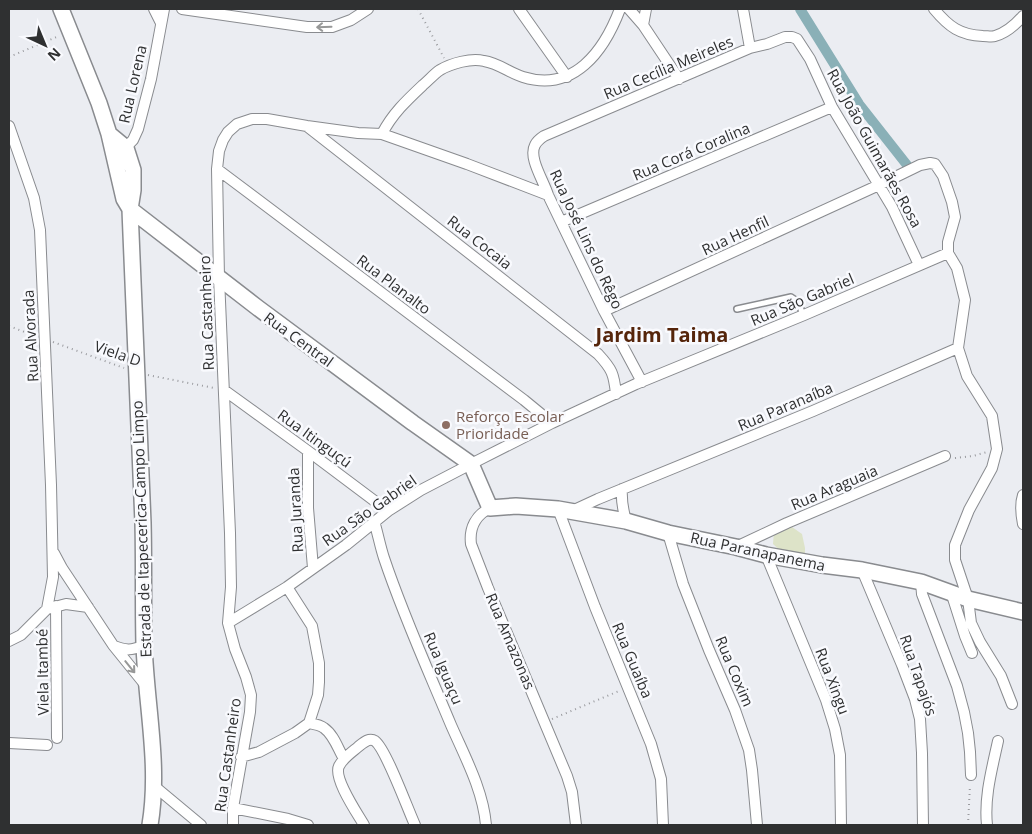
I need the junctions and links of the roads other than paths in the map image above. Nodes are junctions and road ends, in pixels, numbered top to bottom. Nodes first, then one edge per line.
1 (62, 9) edge
2 (154, 9) edge
3 (164, 9) edge
4 (182, 9) edge
5 (368, 9) edge
6 (519, 9) edge
7 (620, 9) edge
8 (629, 9) edge
9 (646, 9) edge
10 (743, 9) edge
11 (934, 9) edge
12 (1023, 16) edge
13 (161, 23) junction
14 (643, 25) junction
15 (802, 47) joint
16 (750, 48) junction
17 (567, 77) junction
18 (679, 79) junction
19 (832, 107) junction
20 (9, 126) edge
21 (307, 126) junction
22 (382, 134) junction
23 (544, 136) joint
24 (120, 153) junction
25 (217, 169) junction
26 (879, 185) junction
27 (548, 196) junction
28 (130, 209) junction
29 (561, 222) junction
30 (948, 253) junction
31 (919, 265) junction
32 (219, 278) junction
33 (737, 309) dead end
34 (604, 311) junction
35 (804, 315) junction
36 (958, 348) junction
37 (642, 382) junction
38 (224, 390) junction
39 (616, 394) junction
40 (552, 424) junction
41 (308, 451) junction
42 (945, 456) road end
43 (471, 464) junction
44 (622, 490) junction
45 (1023, 495) edge
46 (490, 508) junction
47 (565, 510) junction
48 (388, 511) junction
49 (374, 521) junction
50 (626, 521) junction
51 (1023, 524) edge
52 (668, 533) junction
53 (736, 547) junction
54 (53, 550) junction
55 (766, 555) junction
56 (313, 568) junction
57 (862, 570) junction
58 (921, 582) junction
59 (288, 587) junction
60 (951, 592) junction
61 (968, 599) junction
62 (51, 607) junction
63 (88, 607) junction
64 (1023, 612) edge
65 (228, 623) junction
66 (9, 641) edge
67 (113, 645) junction
68 (144, 646) junction
69 (972, 653) dead end
70 (147, 688) junction
71 (1012, 704) dead end
72 (309, 723) junction
73 (57, 738) dead end
74 (998, 741) dead end
75 (9, 743) edge
76 (47, 745) dead end
77 (242, 757) junction
78 (344, 759) junction
79 (971, 775) road end
80 (153, 785) junction
81 (233, 808) junction
82 (150, 825) edge
83 (201, 825) edge
84 (232, 825) edge
85 (308, 825) edge
86 (364, 825) edge
87 (415, 825) edge
88 (486, 825) edge
89 (576, 825) edge
90 (664, 825) edge
91 (757, 825) edge
92 (840, 825) edge
93 (923, 825) edge
94 (987, 825) edge

1 - 24 street, Estrada de Itapecerica-Campo Limpo
2 - 13 street
3 - 13 street, Rua Lorena
5 -> 4 street
6 - 17 street
7 - 17 street
8 - 14 street
9 - 14 street
10 - 16 street
11 - 12 street
13 - 24 street, Rua Lorena
14 - 18 street
15 - 16 street, Rua Cecília Meireles
15 - 19 street, Rua João Guimarães Rosa
16 - 18 street, Rua Cecília Meireles
17 - 22 street
18 - 23 street, Rua Cecília Meireles
19 - 26 street, Rua João Guimarães Rosa
19 - 29 street, Rua Corá Coralina
20 - 54 street, Rua Alvorada
21 - 22 street, Rua Castanheiro
21 - 25 street, Rua Castanheiro
21 - 39 street, Rua Cocaia
22 - 27 street, Rua Castanheiro
23 - 27 street, Rua José Lins do Rêgo
24 - 28 street, Estrada de Itapecerica-Campo Limpo
25 - 32 street, Rua Castanheiro
25 - 40 street, Rua Planalto
26 - 30 street, Rua Henfil
26 - 31 street, Rua João Guimarães Rosa
26 - 34 street, Rua Henfil
27 - 29 street, Rua José Lins do Rêgo
28 - 32 street, Rua Central
28 - 68 street, Estrada de Itapecerica-Campo Limpo
29 - 34 street, Rua José Lins do Rêgo
30 - 31 street, Rua São Gabriel
30 - 36 street
31 - 35 street, Rua São Gabriel
32 - 38 street, Rua Castanheiro
32 - 43 street, Rua Central
33 - 35 lane
34 - 37 street, Rua José Lins do Rêgo
35 - 37 street, Rua São Gabriel
36 - 44 street, Rua Paranaíba
36 - 61 street
37 - 39 street, Rua São Gabriel
38 - 41 street, Rua Itinguçú
38 - 65 street, Rua Castanheiro
39 - 40 street, Rua São Gabriel
40 - 43 street, Rua São Gabriel
41 - 48 street, Rua Itinguçú
41 - 56 street, Rua Juranda
42 - 53 street, Rua Araguaia
43 - 46 street
43 - 48 street, Rua São Gabriel
44 - 47 street, Rua Paranaíba
44 - 50 street
45 - 51 street
46 - 47 street, Rua Paranapanema
46 - 89 street, Rua Amazonas
47 - 50 street, Rua Paranapanema
47 - 90 street, Rua Guaíba
48 - 49 street, Rua São Gabriel
49 - 56 street, Rua São Gabriel
49 - 88 street, Rua Iguaçu
50 - 52 street, Rua Paranapanema
52 - 53 street, Rua Paranapanema
52 - 91 street, Rua Coxim
53 - 55 street, Rua Paranapanema
54 - 62 street, Rua Alvorada
54 - 63 street, Rua Alvorada
55 - 57 street, Rua Paranapanema
55 - 92 street, Rua Xingu
56 - 59 street, Rua São Gabriel
57 - 58 street, Rua Paranapanema
57 - 93 street, Rua Tapajós
58 - 60 street, Rua Paranapanema
58 - 79 street
59 - 65 street, Rua São Gabriel
59 - 72 street
60 - 61 street, Rua Paranapanema
60 - 69 street
61 - 64 street, Rua Paranapanema
61 - 71 street
62 - 63 street
62 - 66 street
62 - 73 street, Viela Itambé
63 - 67 street, Rua Alvorada
65 - 77 street, Rua Castanheiro
67 - 68 street
67 -> 70 street, Rua Alvorada
68 - 70 street, Estrada de Itapecerica-Campo Limpo
70 - 80 street, Estrada de Itapecerica-Campo Limpo
72 - 77 street
72 - 78 street
74 - 94 street
75 - 76 street
77 - 81 street, Rua Castanheiro
78 - 86 street
78 - 87 street
80 - 82 street, Estrada de Itapecerica-Campo Limpo
80 - 83 street
81 - 84 street, Rua Castanheiro
81 - 85 street

